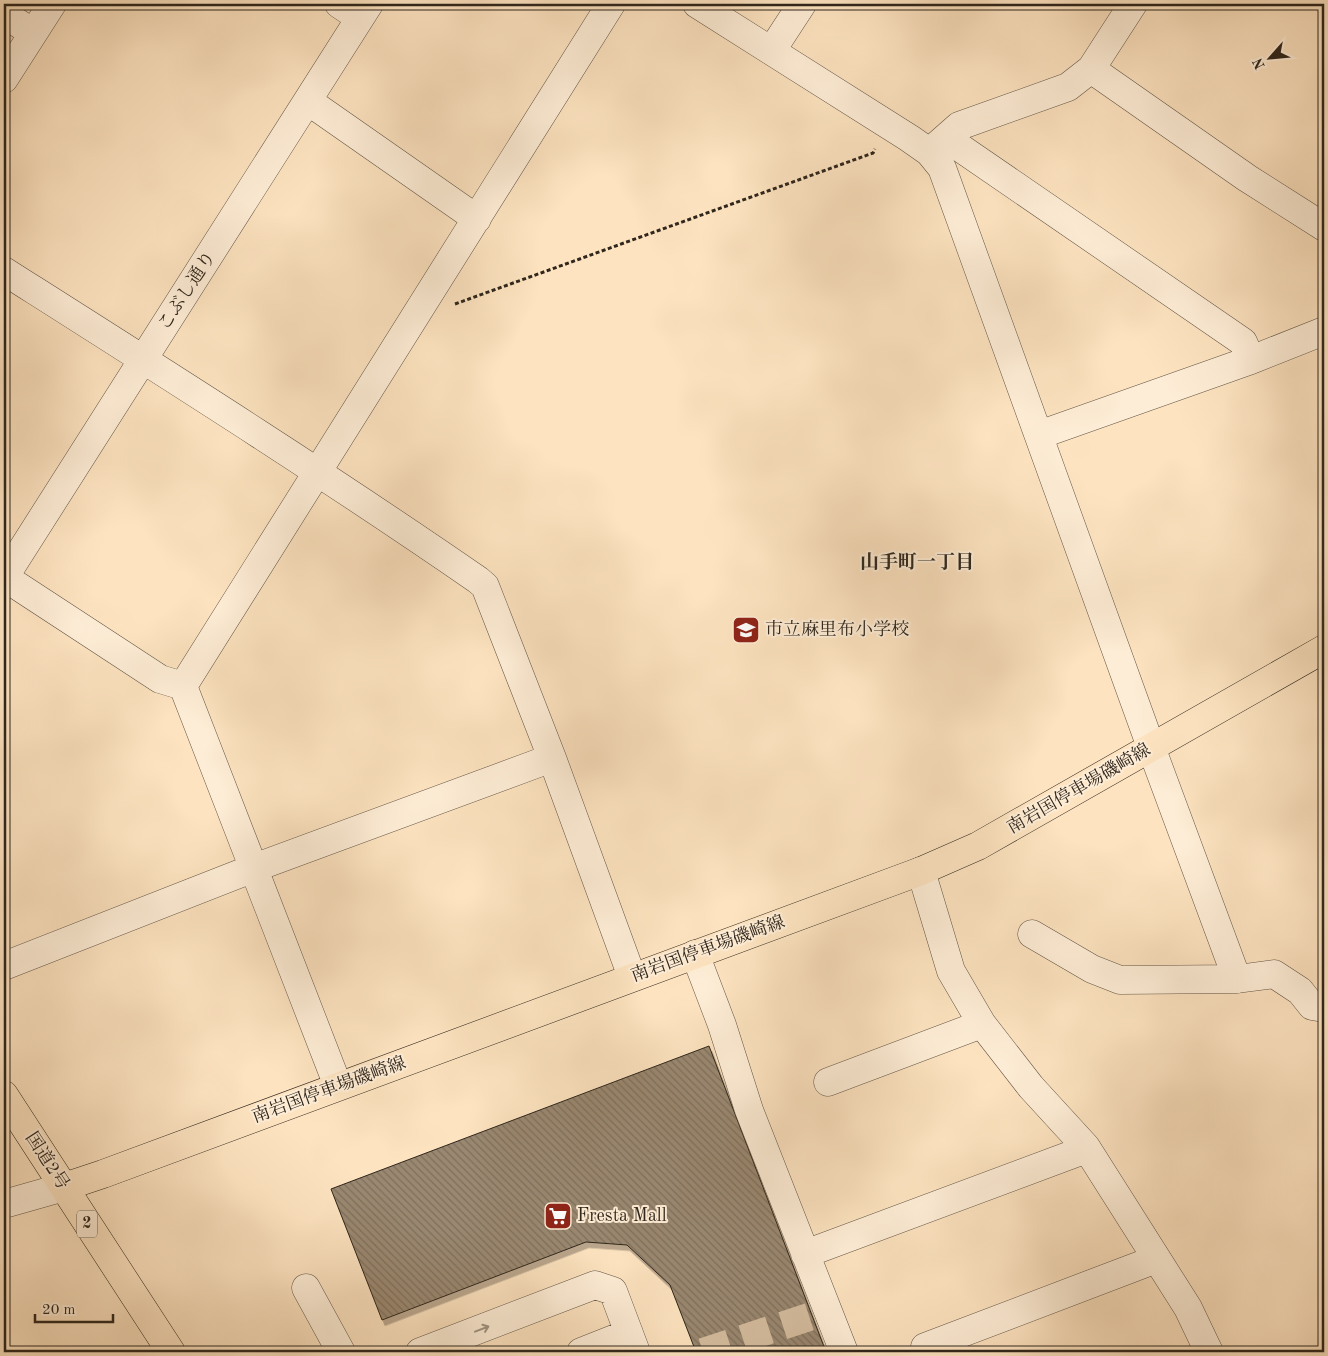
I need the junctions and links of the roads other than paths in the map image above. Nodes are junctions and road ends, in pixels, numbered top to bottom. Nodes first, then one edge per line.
1 (52, 4) edge
2 (612, 4) edge
3 (697, 4) edge
4 (802, 4) edge
5 (1133, 4) edge
6 (356, 8) edge
7 (4, 14) edge
8 (33, 33) junction
9 (772, 50) junction
10 (1091, 69) junction
11 (4, 79) edge
12 (308, 101) junction
13 (938, 145) junction
14 (477, 220) junction
15 (1324, 227) edge
16 (4, 271) edge
17 (1324, 332) edge
18 (144, 359) junction
19 (1251, 360) junction
20 (1039, 434) junction
21 (316, 471) junction
22 (4, 578) edge
23 (1324, 649) edge
24 (183, 686) junction
25 (1151, 747) junction
26 (552, 758) junction
27 (254, 868) junction
28 (921, 871) junction
29 (1032, 934) dead end
30 (695, 954) junction
31 (4, 966) edge
32 (632, 978) junction
33 (1238, 979) junction
34 (1324, 1008) edge
35 (982, 1024) junction
36 (828, 1082) dead end
37 (338, 1086) junction
38 (4, 1095) edge
39 (1086, 1147) junction
40 (64, 1187) junction
41 (4, 1204) edge
42 (805, 1254) junction
43 (1154, 1256) junction
44 (306, 1288) dead end
45 (633, 1343) edge
46 (925, 1347) dead end
47 (171, 1352) edge
48 (341, 1352) edge
49 (420, 1352) edge
50 (581, 1352) edge
51 (844, 1352) edge
52 (1209, 1352) edge

1 - 8 street
2 - 14 street
3 - 9 street
4 - 9 street
5 - 10 street
6 - 12 street, こぶし通り
7 - 8 street
8 - 11 street
9 - 13 street
10 - 13 street
10 - 15 street
12 - 14 street
12 - 18 street, こぶし通り
13 - 19 street
13 - 20 street
14 - 21 street
16 - 18 street
17 - 19 street
18 - 21 street
18 - 22 street, こぶし通り
19 - 20 street
20 - 25 street
21 - 24 street
21 - 26 street
22 - 24 street
23 - 25 main road, 南岩国停車場磯崎線
24 - 27 street
25 - 28 main road, 南岩国停車場磯崎線
25 - 33 street
26 - 27 street
26 - 32 street
27 - 31 street
27 - 37 street
28 - 30 main road, 南岩国停車場磯崎線
28 - 35 street
29 - 33 street
30 - 32 main road, 南岩国停車場磯崎線
30 - 42 street
32 - 37 main road, 南岩国停車場磯崎線
33 - 34 street
35 - 36 street
35 - 39 street
37 - 40 main road, 南岩国停車場磯崎線
38 - 40 main road, 国道2号 / 2
39 - 42 street
39 - 43 street
40 - 41 street
40 - 47 main road, 国道2号 / 2
42 - 51 street
43 - 46 street
43 - 52 street
44 - 48 street
49 -> 45 street
45 - 50 street

